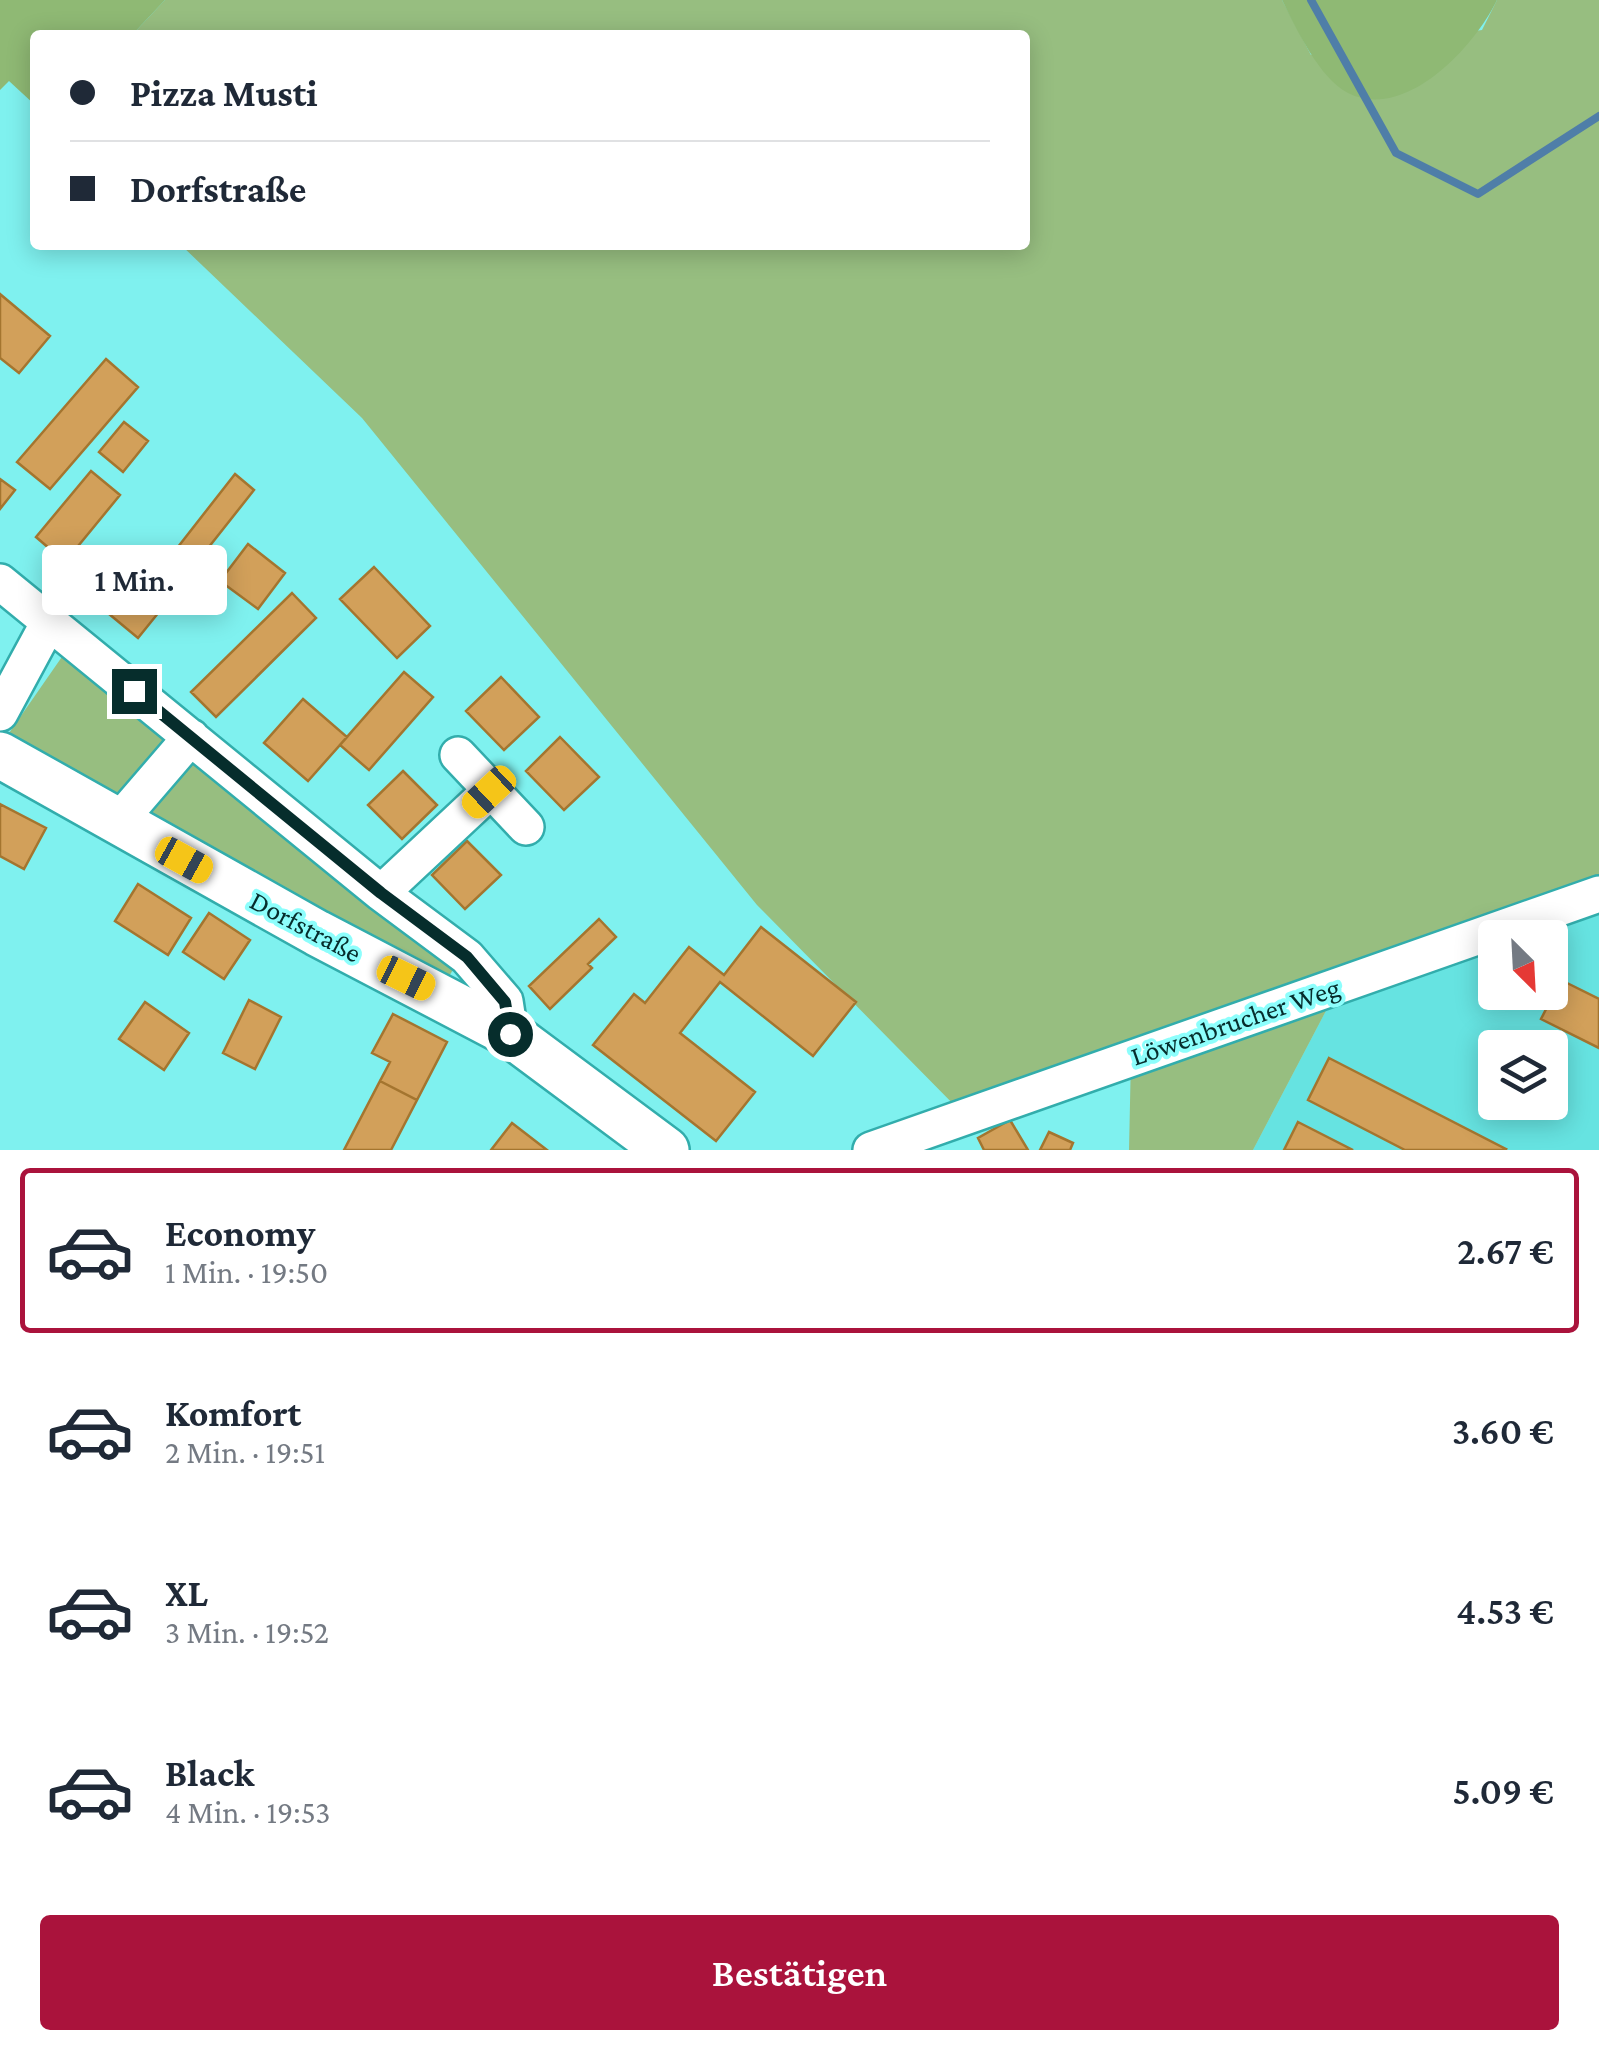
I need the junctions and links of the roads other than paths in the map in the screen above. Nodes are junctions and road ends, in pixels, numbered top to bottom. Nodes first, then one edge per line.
1 (0, 582) edge
2 (49, 622) junction
3 (0, 713) edge
4 (190, 737) junction
5 (0, 755) edge
6 (458, 756) dead end
7 (489, 792) junction
8 (118, 823) junction
9 (526, 827) dead end
10 (381, 893) junction
11 (1599, 894) edge
12 (510, 1034) junction
13 (666, 1150) edge
14 (872, 1150) edge

1 - 2 street
2 - 3 street
2 - 4 street
4 - 8 street
4 - 10 street
5 - 8 main road, Dorfstraße
6 - 7 street
7 - 9 street
7 - 10 street
8 - 12 main road, Dorfstraße
10 - 12 street
11 - 14 street, Löwenbrucher Weg
12 - 13 main road, Dorfstraße

